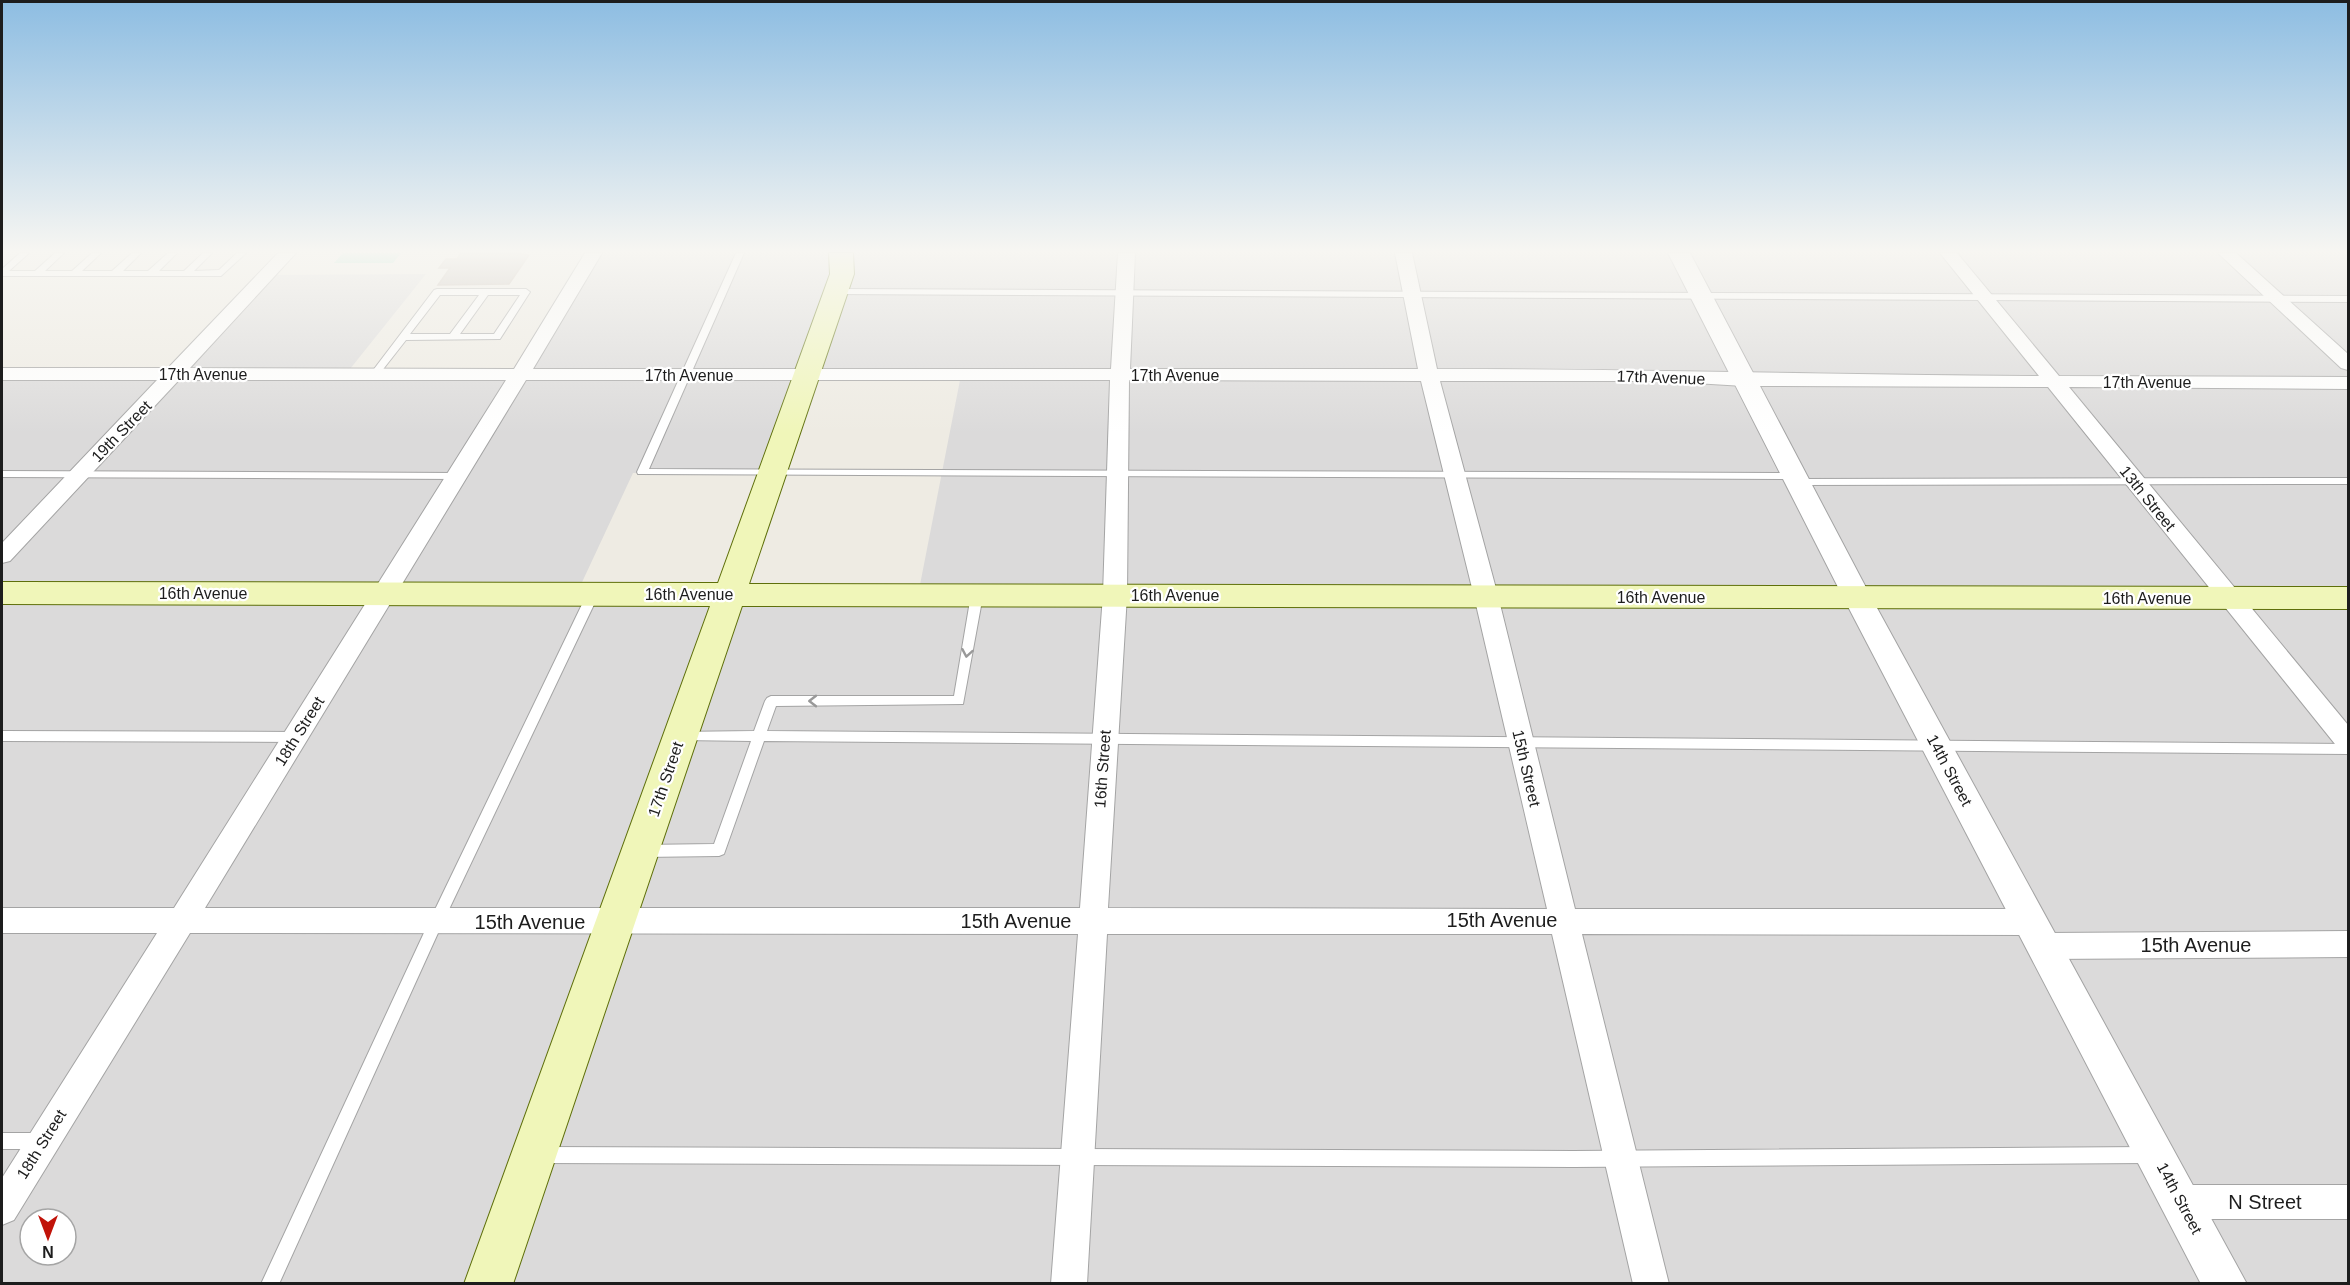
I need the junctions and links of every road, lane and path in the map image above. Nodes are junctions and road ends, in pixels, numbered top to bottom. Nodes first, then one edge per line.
1 (232, 313) edge
2 (421, 313) edge
3 (470, 313) edge
4 (512, 313) edge
5 (557, 313) edge
6 (712, 313) edge
7 (826, 313) edge
8 (1123, 313) edge
9 (1415, 313) edge
10 (1710, 313) edge
11 (1997, 313) edge
12 (2293, 313) edge
13 (403, 337) junction
14 (453, 337) junction
15 (2349, 364) edge
16 (2, 374) edge
17 (176, 374) junction
18 (1120, 374) junction
19 (374, 375) junction
20 (684, 375) junction
21 (806, 375) junction
22 (519, 376) junction
23 (1429, 376) junction
24 (1744, 380) junction
25 (2055, 382) junction
26 (2349, 383) edge
27 (772, 472) junction
28 (1118, 473) junction
29 (2, 474) edge
30 (80, 474) junction
31 (1454, 474) junction
32 (458, 476) junction
33 (1795, 479) junction
34 (2134, 481) junction
35 (2349, 481) edge
36 (2, 556) edge
37 (2, 593) edge
38 (385, 594) junction
39 (593, 594) junction
40 (728, 594) junction
41 (977, 595) junction
42 (1115, 595) junction
43 (1486, 596) junction
44 (1857, 597) junction
45 (2228, 598) junction
46 (2349, 598) edge
47 (680, 735) junction
48 (757, 735) junction
49 (2, 736) edge
50 (295, 737) junction
51 (1104, 739) junction
52 (1521, 741) junction
53 (2349, 742) edge
54 (1938, 747) junction
55 (2349, 749) edge
56 (640, 851) junction
57 (2, 920) edge
58 (1563, 920) junction
59 (179, 921) junction
60 (1091, 921) junction
61 (436, 922) junction
62 (615, 922) junction
63 (2037, 934) junction
64 (2349, 944) edge
65 (2, 1141) edge
66 (43, 1141) junction
67 (533, 1155) junction
68 (2157, 1155) junction
69 (1077, 1156) junction
70 (1621, 1159) junction
71 (2182, 1202) junction
72 (2349, 1202) edge
73 (2, 1208) edge
74 (270, 1284) edge
75 (488, 1284) edge
76 (1069, 1284) edge
77 (1651, 1284) edge
78 (2225, 1284) edge

1 - 17 street, 19th Street
2 - 13 lane
3 - 14 lane
4 - 14 lane
5 - 22 street, 18th Street
6 - 20 lane
7 - 21 main road, 17th Street
8 - 18 street, 16th Street
9 - 23 street, 15th Street
10 - 24 street, 14th Street
11 - 25 street, 13th Street
12 - 15 street
13 - 14 lane
13 - 19 lane
16 - 17 street, 17th Avenue
17 - 19 street, 17th Avenue
17 - 30 street, 19th Street
18 - 21 street, 17th Avenue
18 - 23 street, 17th Avenue
18 - 28 street, 16th Street
19 - 22 street, 17th Avenue
20 - 21 street, 17th Avenue
20 - 22 street, 17th Avenue
20 - 27 lane
21 - 27 main road, 17th Street
22 - 32 street, 18th Street
23 - 24 street, 17th Avenue
23 - 31 street, 15th Street
24 - 25 street, 17th Avenue
24 - 33 street, 14th Street
25 - 26 street, 17th Avenue
25 - 34 street, 13th Street
27 - 28 lane
27 - 40 main road, 17th Street
28 - 31 lane
28 - 42 street, 16th Street
29 - 30 lane
30 - 32 lane
30 - 36 street, 19th Street
31 - 33 lane
31 - 43 street, 15th Street
32 - 38 street, 18th Street
33 - 34 lane
33 - 44 street, 14th Street
34 - 35 lane
34 - 45 street, 13th Street
37 - 38 main road, 16th Avenue
38 - 39 main road, 16th Avenue
38 - 50 street, 18th Street
39 - 40 main road, 16th Avenue
39 - 61 lane
40 - 41 main road, 16th Avenue
40 - 47 main road, 17th Street
41 - 42 main road, 16th Avenue
41 -> 48 lane
42 - 43 main road, 16th Avenue
42 - 51 street, 16th Street
43 - 44 main road, 16th Avenue
43 - 52 street, 15th Street
44 - 45 main road, 16th Avenue
44 - 54 street, 14th Street
45 - 46 main road, 16th Avenue
45 - 53 street, 13th Street
47 - 48 lane
47 - 56 main road, 17th Street
48 - 51 lane
48 - 56 lane
49 - 50 lane
50 - 59 street, 18th Street
51 - 52 lane
51 - 60 street, 16th Street
52 - 54 lane
52 - 58 street, 15th Street
54 - 55 lane
54 - 63 street, 14th Street
56 - 62 main road, 17th Street
57 - 59 street, 15th Avenue
58 - 60 street, 15th Avenue
58 - 63 street, 15th Avenue
58 - 70 street, 15th Street
59 - 61 street, 15th Avenue
59 - 66 street, 18th Street
60 - 62 street, 15th Avenue
60 - 69 street, 16th Street
61 - 62 street, 15th Avenue
61 - 74 lane
62 - 67 main road, 17th Street
63 - 64 street, 15th Avenue
63 - 68 street, 14th Street
65 - 66 lane
66 - 73 street, 18th Street
67 - 69 lane
67 - 75 main road, 17th Street
68 - 70 lane
68 - 71 street, 14th Street
69 - 70 lane
69 - 76 street, 16th Street
70 - 77 street, 15th Street
71 - 72 street, N Street
71 - 78 street, 14th Street

